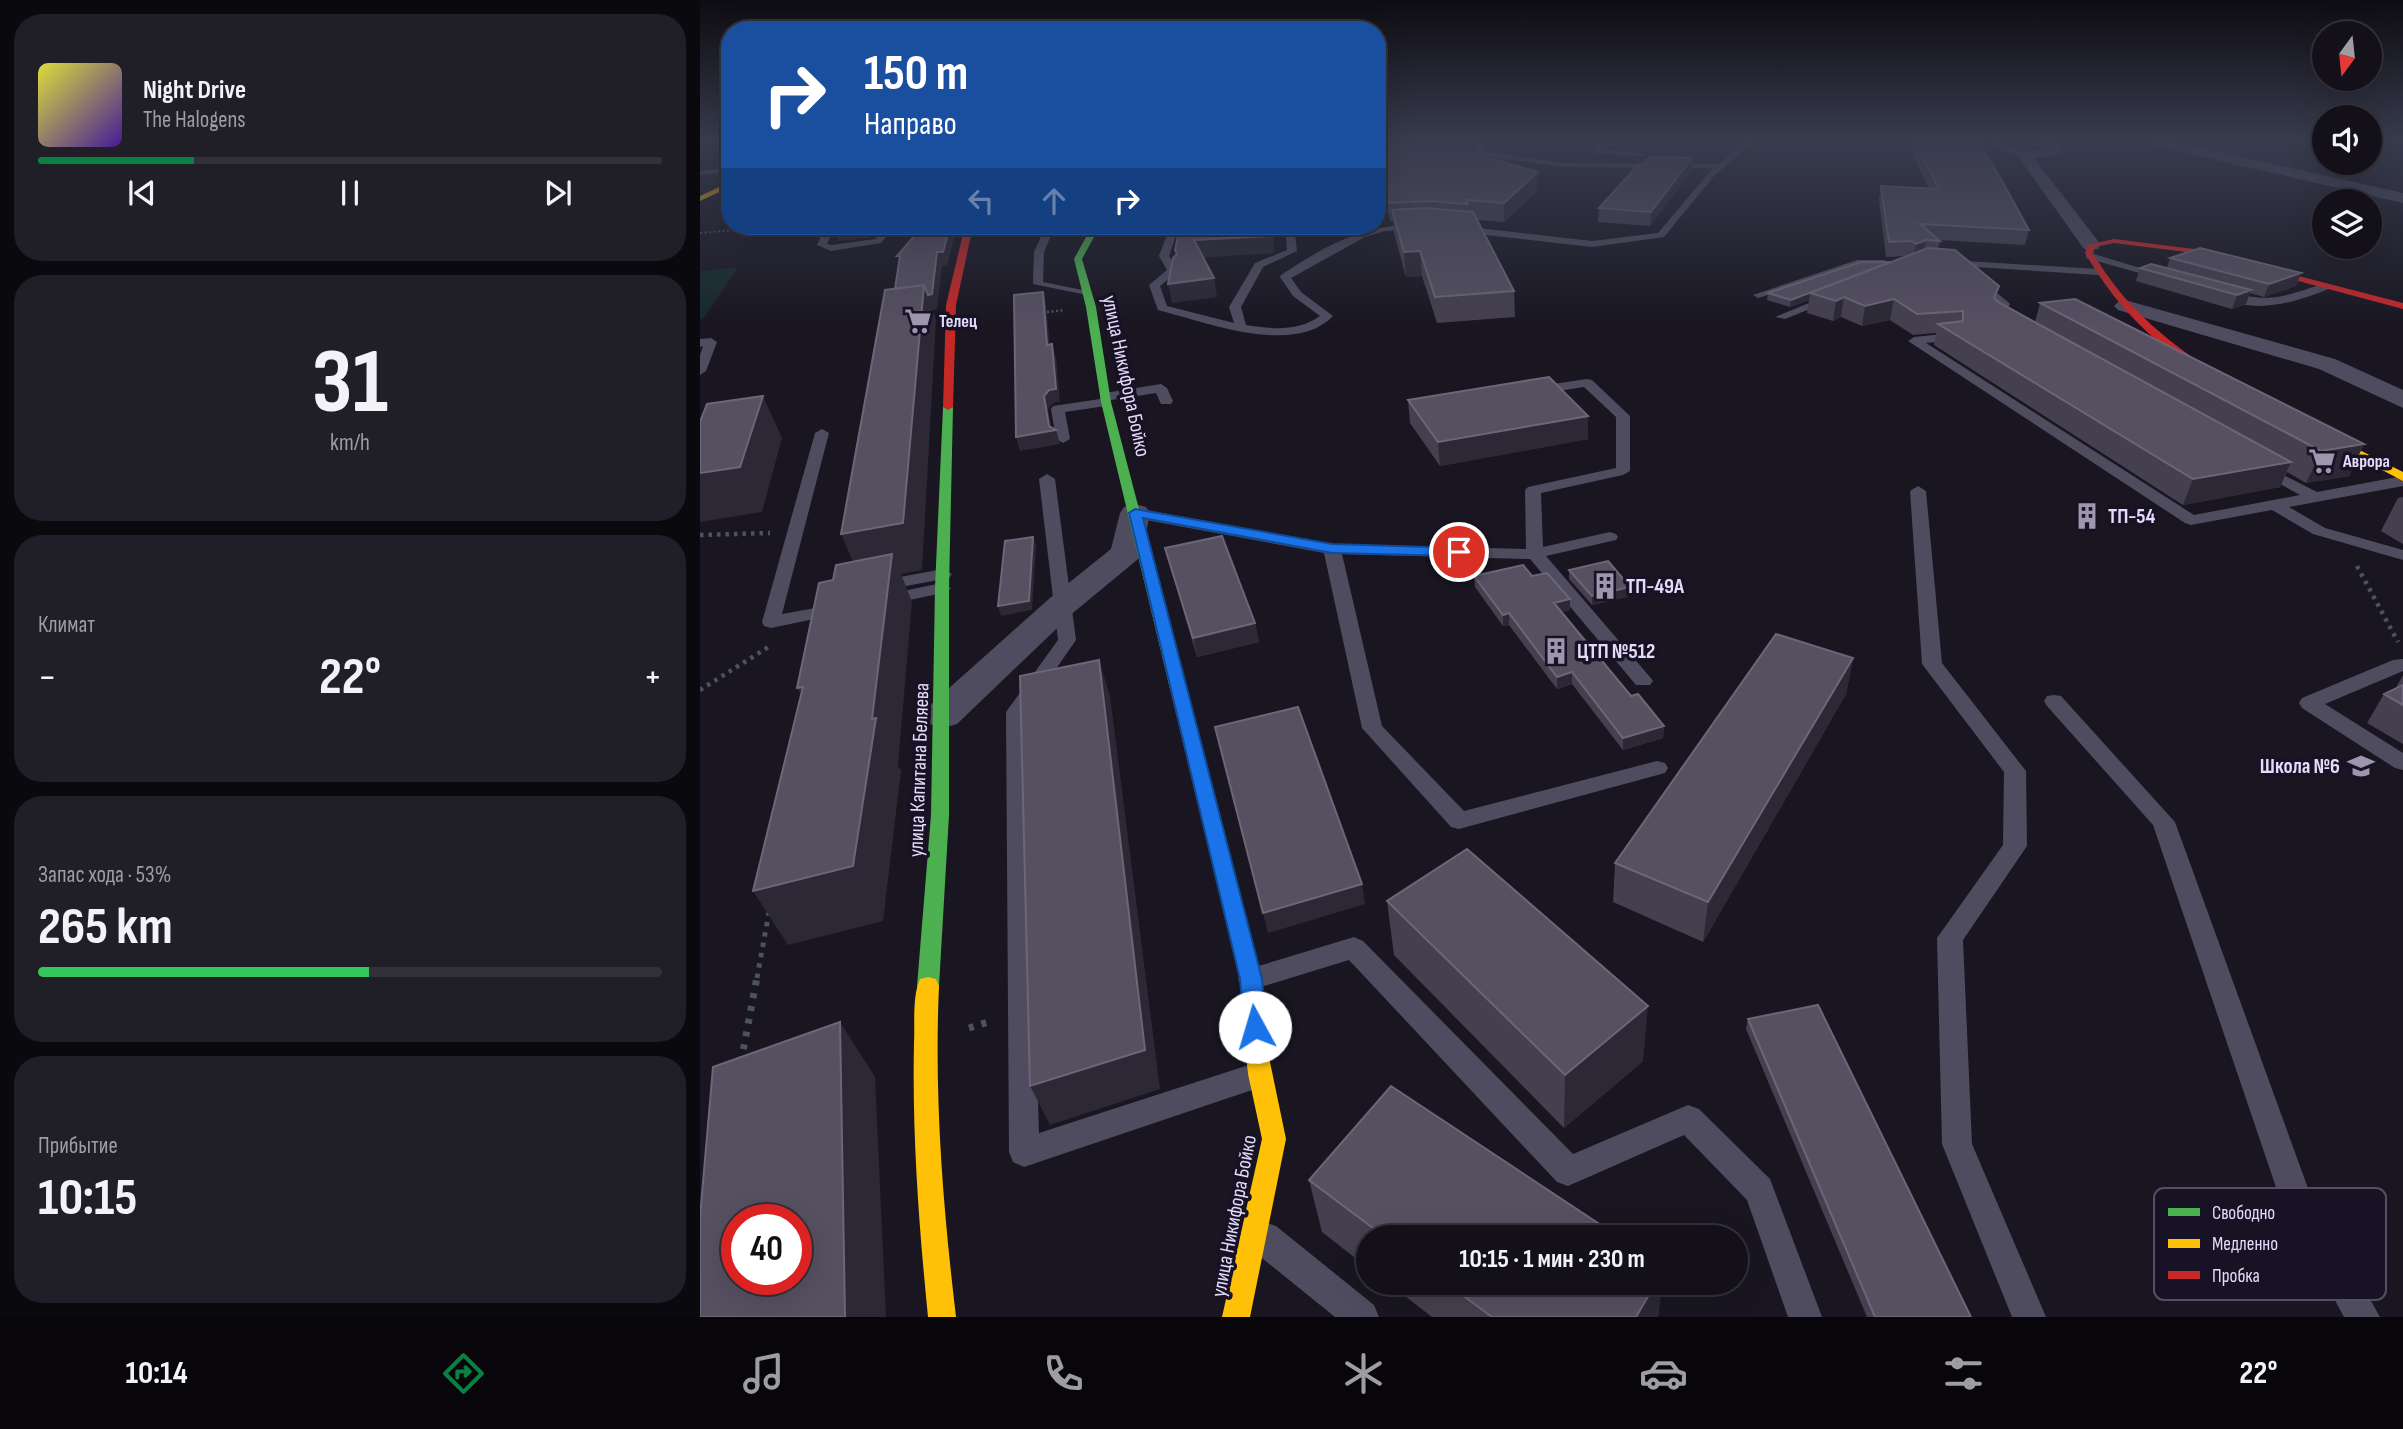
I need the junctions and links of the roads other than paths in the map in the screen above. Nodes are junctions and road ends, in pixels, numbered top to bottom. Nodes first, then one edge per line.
1 (1687, 203) edge
2 (2058, 203) edge
3 (1428, 226) edge
4 (1386, 228) edge
5 (1454, 228) edge
6 (826, 235) edge
7 (883, 235) edge
8 (967, 235) edge
9 (1046, 235) edge
10 (1091, 235) edge
11 (1172, 235) edge
12 (1291, 235) edge
13 (1365, 235) edge
14 (2091, 251) junction
15 (1896, 262) edge
16 (1937, 262) edge
17 (1967, 272) edge
18 (2098, 272) junction
19 (2171, 279) edge
20 (2327, 286) junction
21 (2211, 290) edge
22 (1846, 292) edge
23 (1088, 294) junction
24 (1758, 295) dead end
25 (2125, 306) junction
26 (2403, 306) edge
27 (1782, 317) dead end
28 (1241, 327) junction
29 (2022, 332) edge
30 (1952, 337) edge
31 (700, 343) edge
32 (700, 371) edge
33 (2221, 380) edge
34 (1522, 393) edge
35 (1105, 399) junction
36 (2403, 400) edge
37 (1166, 401) dead end
38 (2294, 419) edge
39 (822, 432) dead end
40 (1063, 439) dead end
41 (2253, 463) edge
42 (1048, 479) dead end
43 (2403, 479) edge
44 (1918, 491) dead end
45 (2314, 497) junction
46 (2274, 505) junction
47 (1135, 513) junction
48 (1610, 537) dead end
49 (1332, 549) junction
50 (1535, 554) junction
51 (2403, 555) edge
52 (942, 581) junction
53 (1062, 605) junction
54 (2403, 665) edge
55 (1643, 681) dead end
56 (2054, 701) dead end
57 (943, 715) junction
58 (2403, 763) edge
59 (1657, 768) dead end
60 (1251, 979) junction
61 (1260, 1074) junction
62 (2292, 1188) edge
63 (1255, 1231) junction
64 (2353, 1300) edge
65 (942, 1317) edge
66 (1236, 1317) edge
67 (1362, 1317) edge
68 (1805, 1317) edge
69 (2028, 1317) edge
70 (2363, 1317) edge

1 - 5 lane
2 - 14 street
3 - 4 lane
6 - 7 lane
8 - 52 street, улица Капитана Беляева
9 - 23 lane
10 - 23 street, улица Никифора Бойко
11 - 28 lane
12 - 28 lane
13 - 28 lane
14 - 18 street
14 - 19 lane
14 - 20 street
15 - 24 lane
16 - 18 lane
17 - 29 lane
18 - 25 street
20 - 21 lane
20 - 26 street
22 - 27 lane
23 - 35 street, улица Никифора Бойко
25 - 33 street
25 - 36 street
30 - 46 lane
31 - 32 lane
34 - 50 lane
35 - 37 lane
35 - 40 lane
35 - 47 street, улица Никифора Бойко
38 - 43 street
39 - 52 lane
41 - 45 lane
42 - 53 lane
43 - 45 lane
44 - 69 lane
45 - 46 lane
46 - 51 lane
47 - 49 lane
47 - 53 street
47 - 60 street, улица Никифора Бойко
48 - 50 lane
49 - 50 lane
49 - 59 lane
50 - 55 lane
52 - 57 street, улица Капитана Беляева
53 - 57 street
53 - 61 lane
54 - 58 lane
56 - 62 lane
57 - 65 street, улица Капитана Беляева
60 - 61 street, улица Никифора Бойко
60 - 68 lane
61 - 63 street, улица Никифора Бойко
63 - 66 street, улица Никифора Бойко
63 - 67 lane
64 - 70 lane

